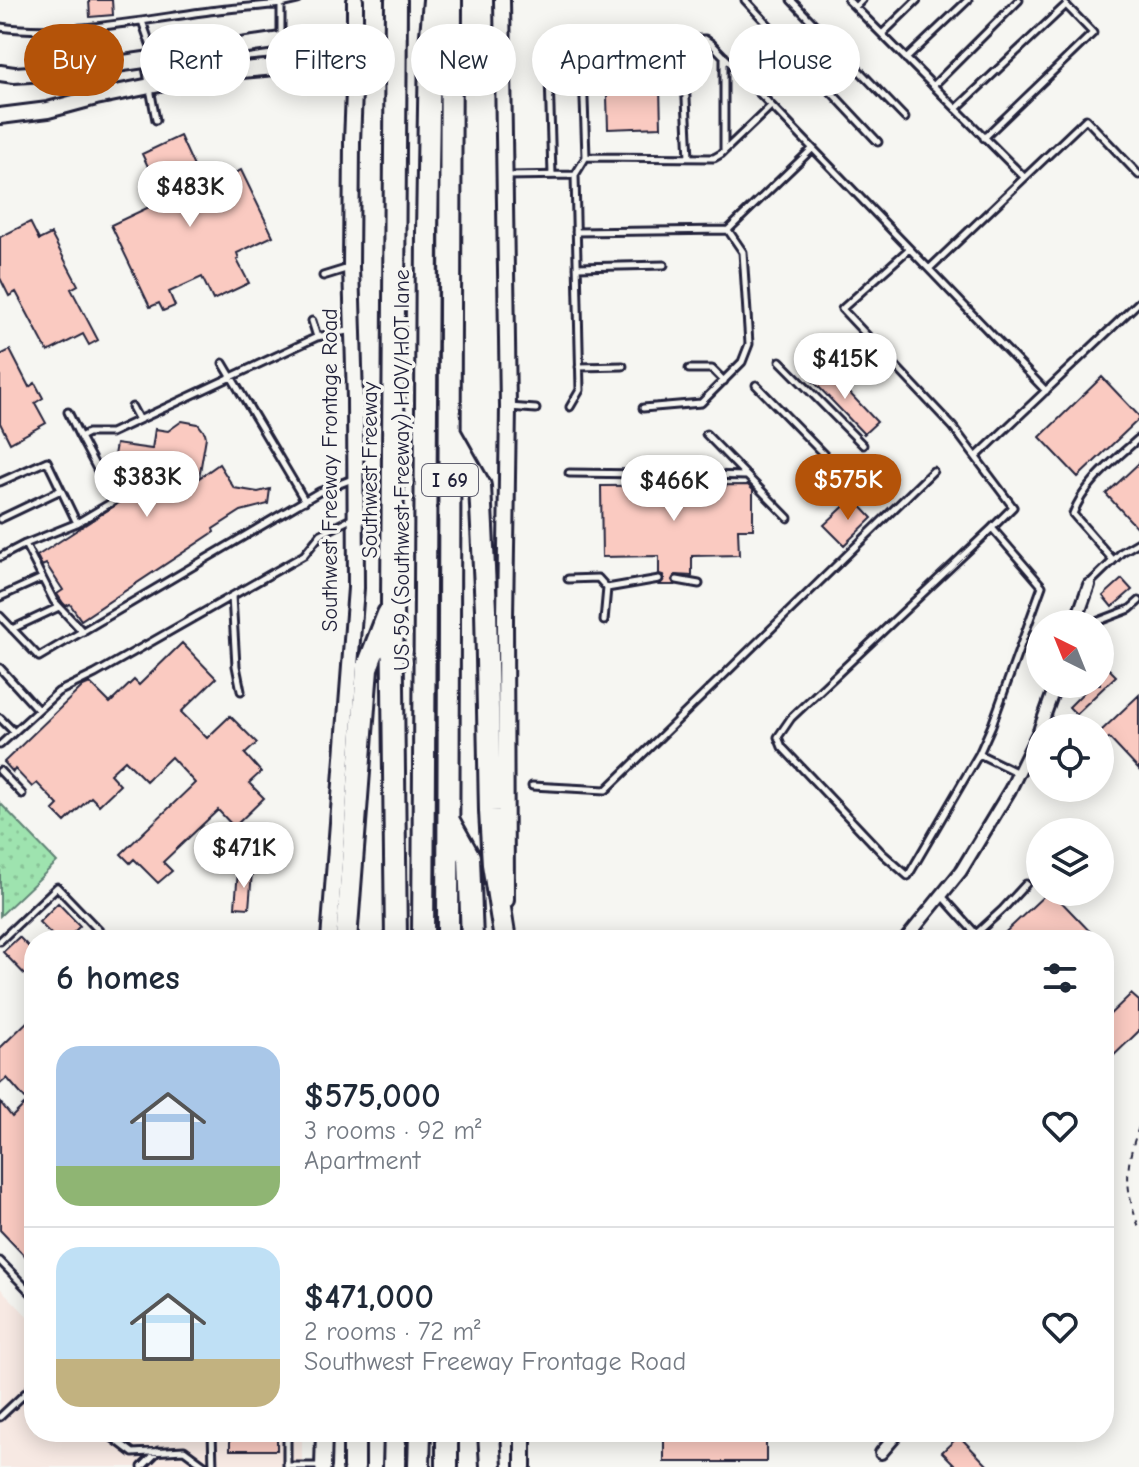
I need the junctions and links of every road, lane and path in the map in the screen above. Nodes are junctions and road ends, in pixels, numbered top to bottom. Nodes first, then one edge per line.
1 (298, 0) edge
2 (355, 0) edge
3 (396, 0) edge
4 (431, 0) edge
5 (451, 0) edge
6 (502, 0) edge
7 (745, 0) edge
8 (791, 0) edge
9 (848, 0) edge
10 (862, 0) edge
11 (917, 0) edge
12 (968, 0) edge
13 (1019, 0) edge
14 (281, 4) junction
15 (855, 7) junction
16 (142, 21) junction
17 (143, 24) edge
18 (281, 24) edge
19 (356, 24) edge
20 (0, 27) edge
21 (882, 34) junction
22 (713, 46) edge
23 (724, 56) junction
24 (906, 59) junction
25 (140, 61) edge
26 (0, 73) edge
27 (933, 86) junction
28 (140, 87) edge
29 (152, 96) edge
30 (354, 96) edge
31 (550, 96) edge
32 (584, 96) edge
33 (686, 96) edge
34 (771, 106) junction
35 (956, 109) junction
36 (0, 116) edge
37 (905, 118) dead end
38 (156, 120) dead end
39 (984, 138) junction
40 (878, 142) dead end
41 (812, 149) junction
42 (724, 151) junction
43 (586, 157) junction
44 (689, 158) junction
45 (552, 175) junction
46 (575, 175) junction
47 (1139, 175) edge
48 (504, 176) junction
49 (1024, 177) junction
50 (728, 230) junction
51 (576, 232) junction
52 (909, 249) junction
53 (664, 265) dead end
54 (351, 267) junction
55 (577, 267) junction
56 (929, 269) junction
57 (323, 276) dead end
58 (1139, 302) edge
59 (312, 321) dead end
60 (353, 330) junction
61 (317, 337) junction
62 (780, 361) dead end
63 (223, 363) dead end
64 (623, 366) dead end
65 (579, 367) junction
66 (689, 369) dead end
67 (232, 377) junction
68 (724, 381) junction
69 (756, 385) dead end
70 (1046, 391) junction
71 (132, 407) dead end
72 (508, 407) junction
73 (570, 407) dead end
74 (643, 408) dead end
75 (536, 409) dead end
76 (68, 412) dead end
77 (139, 420) junction
78 (450, 432) junction
79 (706, 434) dead end
80 (80, 437) junction
81 (1139, 438) edge
82 (863, 445) dead end
83 (976, 457) junction
84 (838, 469) dead end
85 (933, 471) dead end
86 (569, 473) dead end
87 (647, 474) dead end
88 (666, 474) dead end
89 (747, 476) junction
90 (355, 477) junction
91 (0, 482) edge
92 (61, 490) junction
93 (305, 501) junction
94 (356, 517) junction
95 (788, 518) dead end
96 (0, 519) edge
97 (77, 523) junction
98 (992, 528) junction
99 (1139, 542) edge
100 (25, 544) junction
101 (0, 557) edge
102 (1113, 560) junction
103 (42, 578) junction
104 (568, 579) dead end
105 (659, 579) dead end
106 (677, 580) dead end
107 (699, 584) dead end
108 (1089, 585) joint
109 (607, 588) junction
110 (232, 596) junction
111 (0, 597) edge
112 (1139, 601) edge
113 (392, 603) junction
114 (59, 607) junction
115 (1080, 610) edge
116 (1114, 615) edge
117 (0, 616) edge
118 (604, 621) dead end
119 (12, 629) junction
120 (83, 632) junction
121 (0, 668) edge
122 (241, 691) dead end
123 (38, 710) junction
124 (0, 718) edge
125 (14, 732) junction
126 (0, 745) edge
127 (979, 754) junction
128 (1026, 757) edge
129 (0, 771) edge
130 (1018, 773) junction
131 (532, 786) dead end
132 (22, 794) dead end
133 (448, 820) junction
134 (1026, 884) dead end
135 (941, 895) junction
136 (98, 930) edge
137 (330, 930) edge
138 (347, 930) edge
139 (396, 930) edge
140 (423, 930) edge
141 (448, 930) edge
142 (472, 930) edge
143 (504, 930) edge
144 (506, 930) edge
145 (913, 930) edge
146 (972, 930) edge
147 (980, 930) edge
148 (0, 941) edge
149 (1139, 1127) edge
150 (1139, 1227) edge
151 (0, 1261) edge
152 (24, 1286) edge
153 (24, 1394) edge
154 (0, 1417) edge
155 (118, 1442) edge
156 (211, 1442) edge
157 (287, 1442) edge
158 (324, 1442) edge
159 (354, 1442) edge
160 (395, 1442) edge
161 (420, 1442) edge
162 (447, 1442) edge
163 (523, 1442) edge
164 (890, 1442) edge
165 (158, 1451) junction
166 (881, 1453) dead end
167 (287, 1466) edge
168 (323, 1466) edge
169 (142, 1467) edge
170 (210, 1467) edge
171 (278, 1467) edge
172 (354, 1467) edge
173 (394, 1467) edge
174 (419, 1467) edge
175 (447, 1467) edge
176 (523, 1467) edge

1 - 14 lane
2 - 19 main road, Southwest Freeway Frontage Road
3 - 113 highway, Southwest Freeway / I 69
4 - 140 highway, US 59 (Southwest Freeway) HOV/HOT lane
5 - 78 highway, I 69
6 - 48 main road
7 - 40 lane
8 - 37 lane
9 - 15 lane
10 - 15 lane
11 - 21 lane
12 - 24 lane
13 - 27 lane
14 - 16 lane
14 - 18 lane
15 - 21 lane
16 - 17 lane
16 - 20 lane
21 - 24 lane
22 - 23 lane
23 - 34 lane
23 - 42 lane
24 - 27 lane
25 - 26 main road
27 - 35 lane
28 - 36 main road
29 - 38 lane
30 - 54 main road, Southwest Freeway Frontage Road
31 - 45 lane
32 - 43 lane
33 - 44 lane
34 - 41 lane
34 - 42 lane
35 - 39 lane
35 - 39 lane
39 - 49 lane
41 - 50 lane
41 - 52 lane
42 - 44 lane
43 - 44 lane
43 - 46 lane
45 - 46 lane
45 - 48 lane
46 - 51 lane
47 - 49 lane
48 - 72 main road
49 - 56 lane
50 - 51 lane
50 - 68 lane
51 - 55 lane
52 - 56 lane
52 - 83 lane
53 - 55 lane
54 - 57 lane
54 - 60 main road, Southwest Freeway Frontage Road
55 - 65 lane
56 - 70 lane
58 - 70 lane
59 - 61 lane
60 - 61 lane
60 - 90 main road, Southwest Freeway Frontage Road
61 - 67 lane
62 - 82 lane
63 - 67 lane
64 - 65 lane
65 - 73 lane
66 - 68 lane
67 - 77 lane
67 - 93 lane
68 - 74 lane
69 - 84 lane
70 - 83 lane
71 - 77 lane
72 - 75 lane
72 - 144 main road
76 - 80 lane
77 - 80 lane
78 - 133 highway, I 69
78 - 143 highway
79 - 89 lane
80 - 97 lane
81 - 102 lane
83 - 98 lane
85 - 131 lane
86 - 87 lane
88 - 89 lane
89 - 95 lane
90 - 93 lane
90 - 94 main road, Southwest Freeway Frontage Road
91 - 92 lane
92 - 96 lane
92 - 97 lane
93 - 120 lane
94 - 110 lane
94 - 137 main road, Southwest Freeway Frontage Road
97 - 100 lane
98 - 127 lane
98 - 127 lane
99 - 102 lane
100 - 101 lane
100 - 103 lane
102 - 108 lane
103 - 111 lane
103 - 114 lane
104 - 109 lane
105 - 109 lane
106 - 107 lane
108 - 115 street
109 - 118 lane
110 - 122 lane
110 - 123 lane
112 - 116 lane
113 - 138 highway
113 - 139 highway, Southwest Freeway / I 69
114 - 119 lane
114 - 120 lane
117 - 119 lane
119 - 120 lane
121 - 123 lane
123 - 125 lane
124 - 125 lane
125 - 126 lane
127 - 130 lane
128 - 130 street
129 - 132 lane
130 - 135 street
133 - 141 highway, I 69
133 - 142 highway
134 - 147 lane
135 - 145 street
135 - 146 lane
136 - 148 lane
149 - 150 path
151 - 152 lane
153 - 154 lane
155 - 165 lane
156 - 170 lane
157 - 167 lane
158 - 168 main road
159 - 172 highway
160 - 173 highway
161 - 174 highway
162 - 175 highway
163 - 176 main road
164 - 166 street
165 - 169 lane
165 - 170 lane
167 - 168 lane
167 - 171 lane

